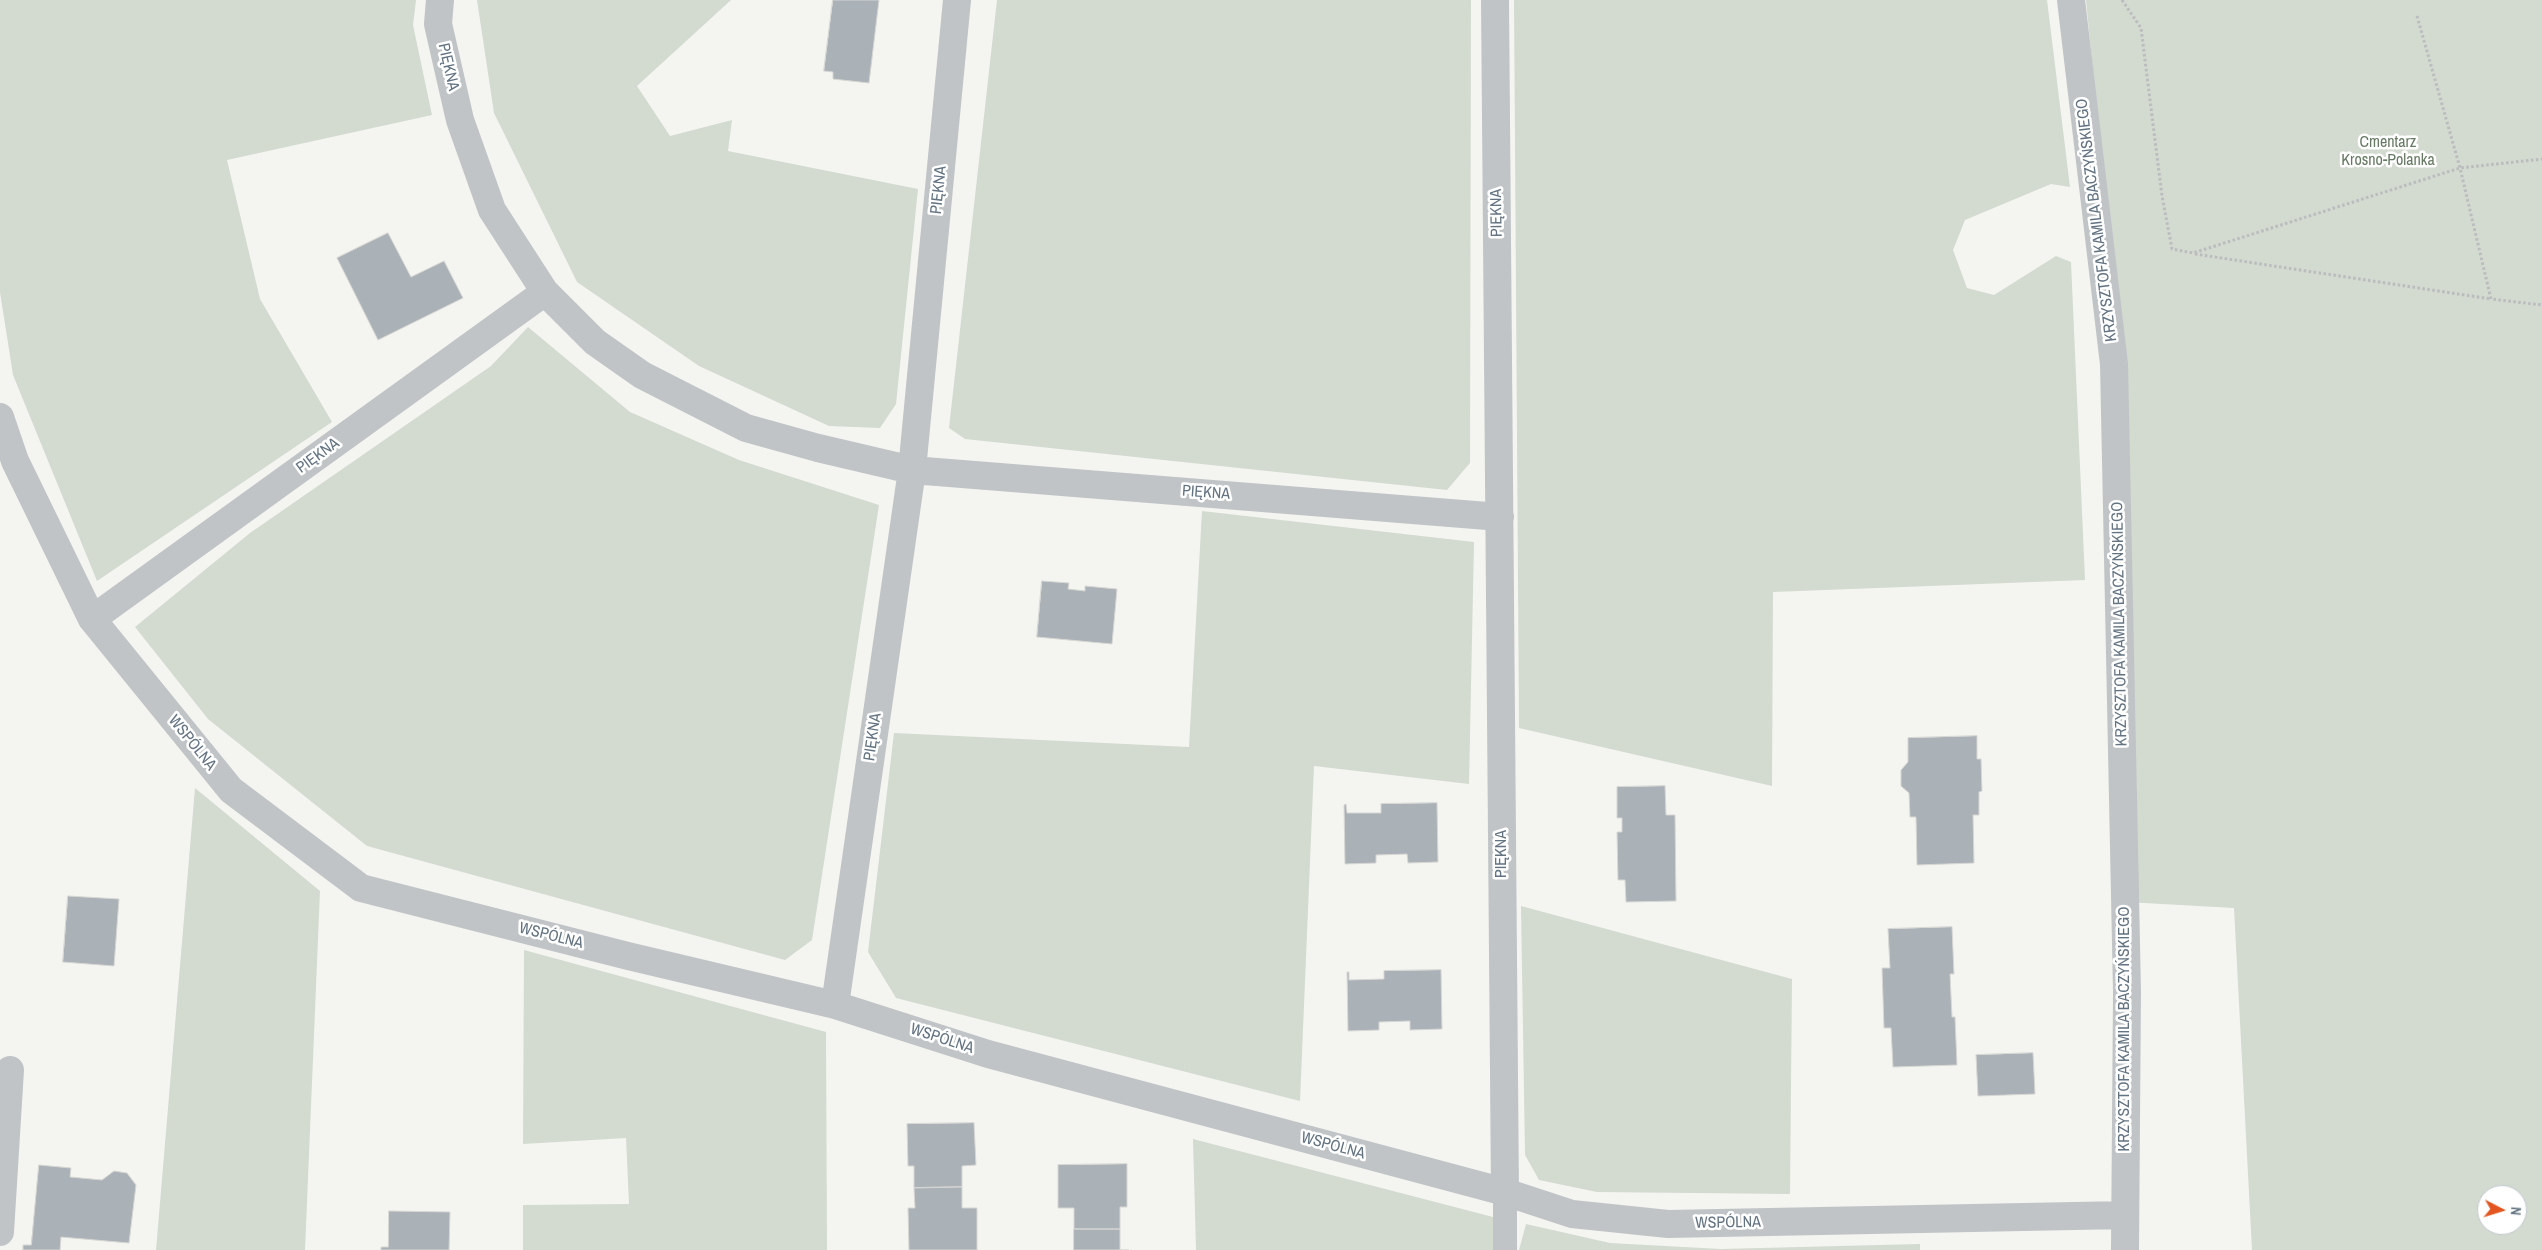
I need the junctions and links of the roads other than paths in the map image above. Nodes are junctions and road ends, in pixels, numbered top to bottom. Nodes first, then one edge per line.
1 (440, 0) edge
2 (957, 0) edge
3 (1495, 0) edge
4 (2071, 0) edge
5 (545, 292) junction
6 (0, 417) edge
7 (912, 470) junction
8 (1500, 517) junction
9 (92, 619) junction
10 (835, 1005) junction
11 (10, 1070) dead end
12 (1505, 1192) junction
13 (2125, 1215) junction
14 (0, 1232) edge
15 (1505, 1250) edge
16 (2125, 1250) edge

1 - 5 street, PIĘKNA
2 - 7 street, PIĘKNA
3 - 8 street, PIĘKNA
4 - 13 street, KRZYSZTOFA KAMILA BACZYŃSKIEGO
5 - 7 street, PIĘKNA
5 - 9 street, PIĘKNA
6 - 9 street, WSPÓLNA
7 - 8 street, PIĘKNA
7 - 10 street, PIĘKNA
8 - 12 street, PIĘKNA
9 - 10 street, WSPÓLNA
10 - 12 street, WSPÓLNA
11 - 14 street
12 - 13 street, WSPÓLNA
12 - 15 lane
13 - 16 street, KRZYSZTOFA KAMILA BACZYŃSKIEGO

